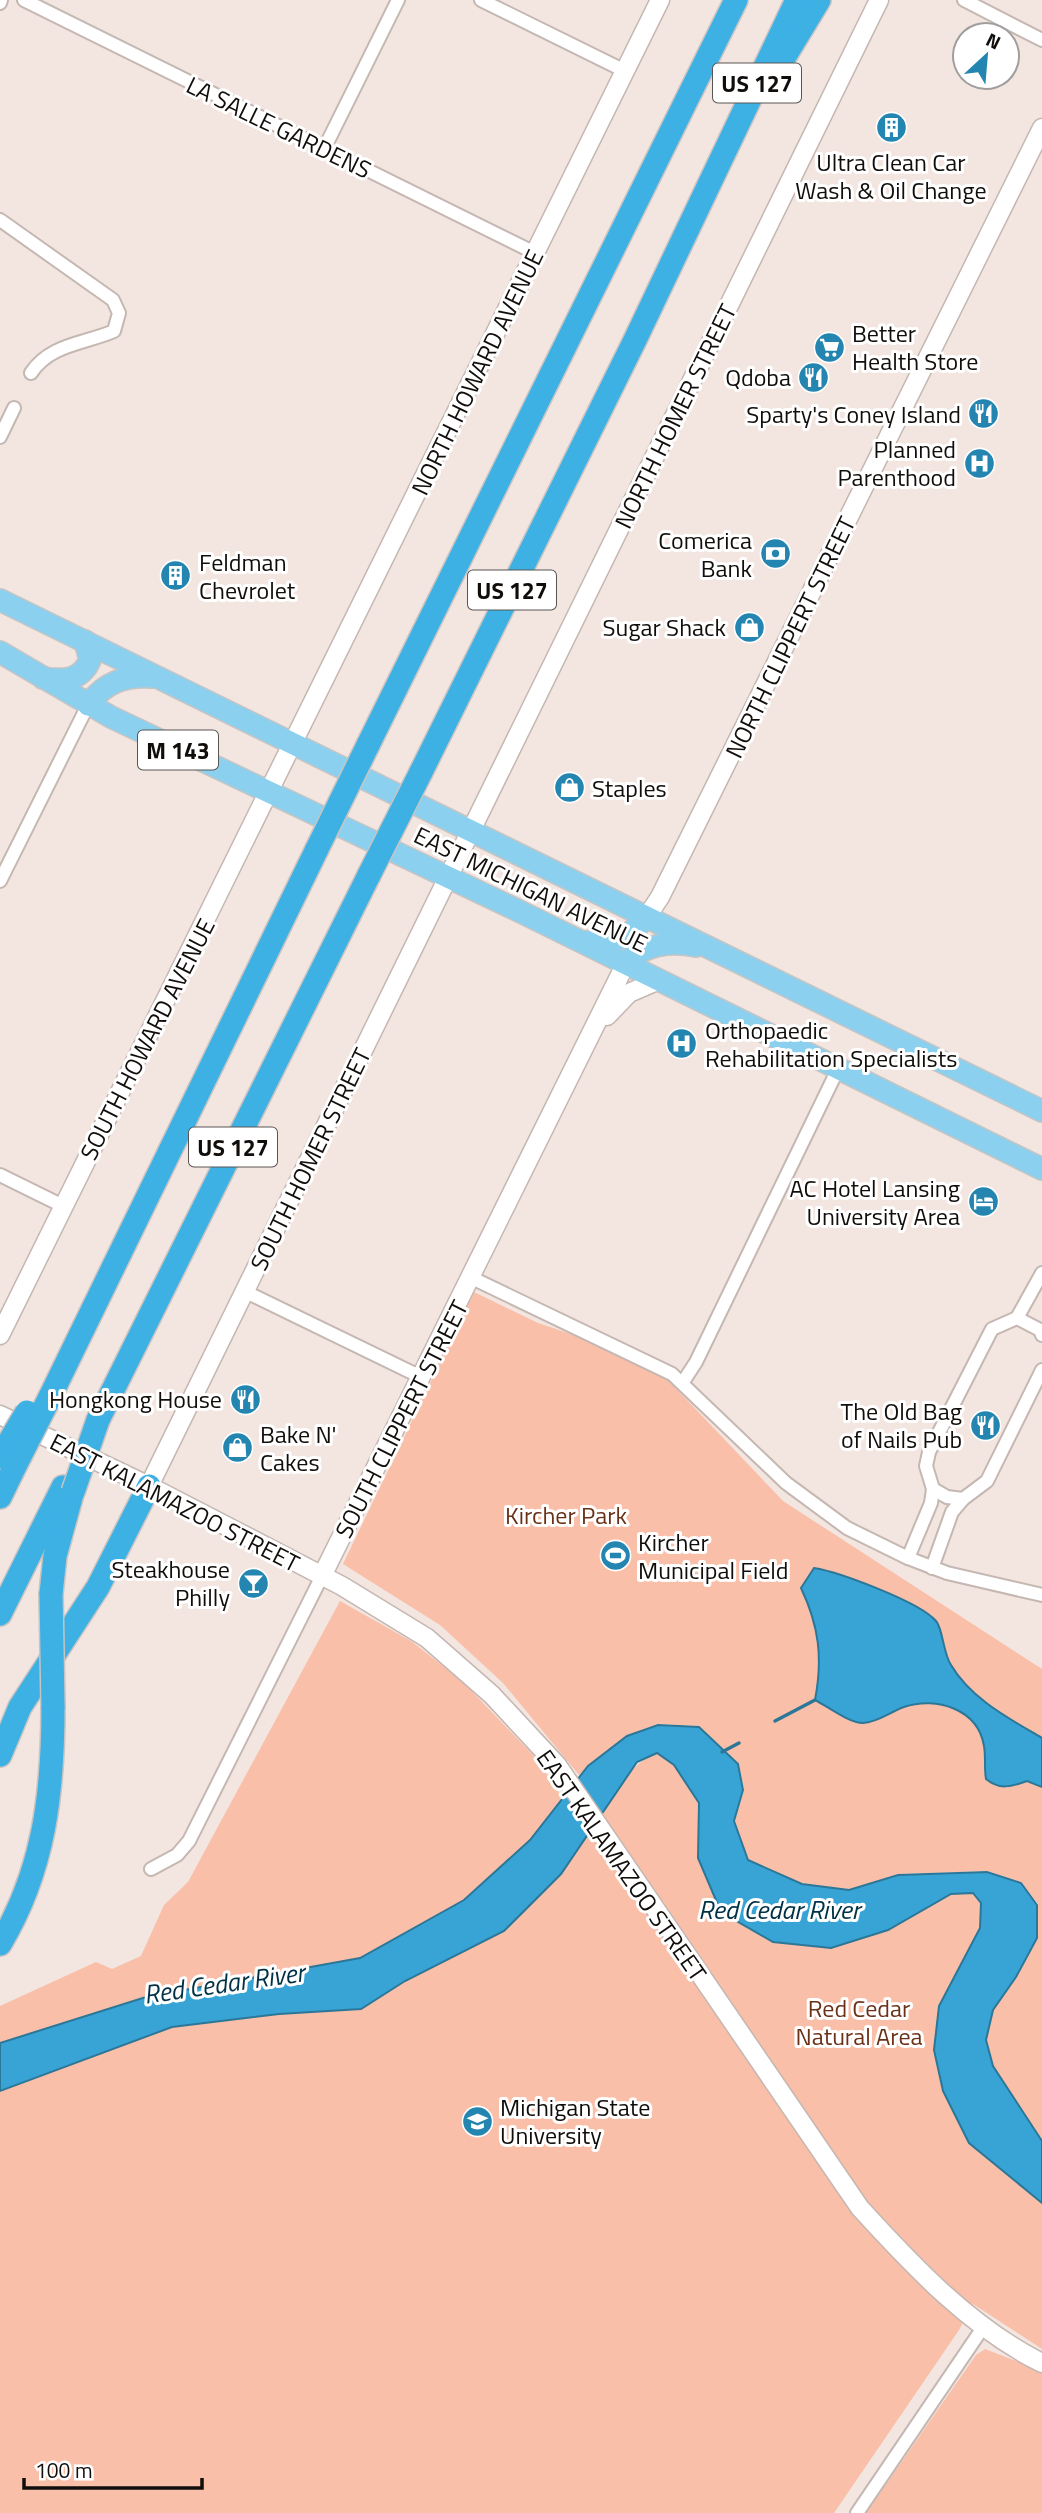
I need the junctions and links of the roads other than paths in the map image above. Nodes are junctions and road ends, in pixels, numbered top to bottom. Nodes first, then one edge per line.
1 (24, 0) edge
2 (398, 0) edge
3 (481, 0) edge
4 (660, 0) edge
5 (726, 0) edge
6 (736, 0) edge
7 (797, 0) edge
8 (819, 0) edge
9 (878, 0) edge
10 (964, 0) edge
11 (1042, 40) edge
12 (625, 71) junction
13 (1042, 128) edge
14 (665, 141) junction
15 (324, 149) junction
16 (717, 166) junction
17 (0, 220) edge
18 (535, 253) junction
19 (31, 373) dead end
20 (15, 408) dead end
21 (0, 437) edge
22 (0, 600) edge
23 (85, 641) junction
24 (0, 652) edge
25 (118, 657) junction
26 (38, 677) junction
27 (134, 677) junction
28 (72, 679) junction
29 (163, 679) junction
30 (88, 705) junction
31 (111, 717) junction
32 (293, 744) junction
33 (270, 792) junction
34 (472, 832) junction
35 (449, 878) junction
36 (0, 881) edge
37 (646, 918) junction
38 (570, 937) junction
39 (709, 948) junction
40 (626, 963) junction
41 (659, 980) junction
42 (595, 1029) junction
43 (838, 1069) junction
44 (1042, 1111) edge
45 (1015, 1156) junction
46 (1042, 1161) edge
47 (1042, 1169) edge
48 (0, 1175) edge
49 (63, 1206) junction
50 (1042, 1273) edge
51 (472, 1278) junction
52 (244, 1291) junction
53 (1017, 1318) junction
54 (1041, 1328) edge
55 (0, 1335) edge
56 (1042, 1370) edge
57 (421, 1377) junction
58 (683, 1382) junction
59 (0, 1415) edge
60 (8, 1461) edge
61 (149, 1486) junction
62 (933, 1489) junction
63 (68, 1490) junction
64 (0, 1497) edge
65 (963, 1499) junction
66 (908, 1558) junction
67 (932, 1568) junction
68 (322, 1576) junction
69 (1042, 1595) edge
70 (0, 1614) edge
71 (73, 1625) junction
72 (0, 1717) edge
73 (0, 1755) edge
74 (150, 1869) dead end
75 (0, 1944) edge
76 (984, 2326) junction
77 (1042, 2363) edge
78 (857, 2513) edge

1 - 15 street, LA SALLE GARDENS
2 - 15 street
3 - 12 street
4 - 12 street, NORTH HOWARD AVENUE
5 - 14 highway
6 - 14 highway, US 127
7 - 16 highway, US 127
8 - 16 highway
9 - 34 street, NORTH HOMER STREET
10 - 11 street
12 - 18 street, NORTH HOWARD AVENUE
13 - 37 street, NORTH CLIPPERT STREET
14 - 60 highway, US 127, bridge
15 - 18 street, LA SALLE GARDENS
16 - 63 highway, US 127, bridge
17 - 19 street
18 - 32 street, NORTH HOWARD AVENUE
20 - 21 street
22 - 23 main road, EAST MICHIGAN AVENUE
23 - 25 main road, EAST MICHIGAN AVENUE
23 - 28 main road
24 - 26 main road, EAST MICHIGAN AVENUE
25 - 28 main road
25 - 29 main road, EAST MICHIGAN AVENUE / M 143
26 - 28 main road
26 - 30 main road, EAST MICHIGAN AVENUE
27 - 29 main road
27 - 30 main road
27 - 31 main road
29 - 32 main road, EAST MICHIGAN AVENUE / M 143
30 - 31 main road, EAST MICHIGAN AVENUE / M 143
30 - 36 street
31 - 33 main road, EAST MICHIGAN AVENUE / M 143
32 - 33 street, SOUTH HOWARD AVENUE
32 - 34 main road, EAST MICHIGAN AVENUE / M 143
33 - 35 main road, EAST MICHIGAN AVENUE / M 143
33 - 49 street, SOUTH HOWARD AVENUE
34 - 35 street, SOUTH HOMER STREET
34 - 37 main road, EAST MICHIGAN AVENUE / M 143
35 - 38 main road, EAST MICHIGAN AVENUE / M 143
35 - 52 street, SOUTH HOMER STREET
37 - 38 main road
37 - 39 main road, EAST MICHIGAN AVENUE / M 143
38 - 40 main road, EAST MICHIGAN AVENUE / M 143
39 - 40 main road
39 - 44 main road, EAST MICHIGAN AVENUE / M 143
40 - 41 main road, EAST MICHIGAN AVENUE / M 143
40 - 42 street, SOUTH CLIPPERT STREET
41 - 42 street, SOUTH CLIPPERT STREET
41 - 43 main road, EAST MICHIGAN AVENUE / M 143
42 - 51 street, SOUTH CLIPPERT STREET
43 - 45 main road, EAST MICHIGAN AVENUE / M 143
43 - 58 street
45 - 46 main road
45 - 47 main road, EAST MICHIGAN AVENUE / M 143
48 - 49 street
49 - 55 street, SOUTH HOWARD AVENUE
50 - 53 street
51 - 57 street, SOUTH CLIPPERT STREET
51 - 58 street
52 - 57 street
52 - 61 street, SOUTH HOMER STREET
53 - 54 street
53 - 62 street
56 - 65 street
57 - 68 street, SOUTH CLIPPERT STREET
58 - 66 street
59 - 61 street, EAST KALAMAZOO STREET
60 - 64 highway, US 127
61 - 68 street, EAST KALAMAZOO STREET
61 - 71 highway
62 - 65 street
62 - 66 street
63 - 70 highway, US 127
63 - 75 highway, bridge
65 - 67 street
66 - 67 street
67 - 69 street
68 - 74 street, SOUTH CLIPPERT STREET
68 - 76 street, EAST KALAMAZOO STREET
71 - 72 highway
71 - 73 highway
76 - 77 street, EAST KALAMAZOO STREET
76 - 78 street

